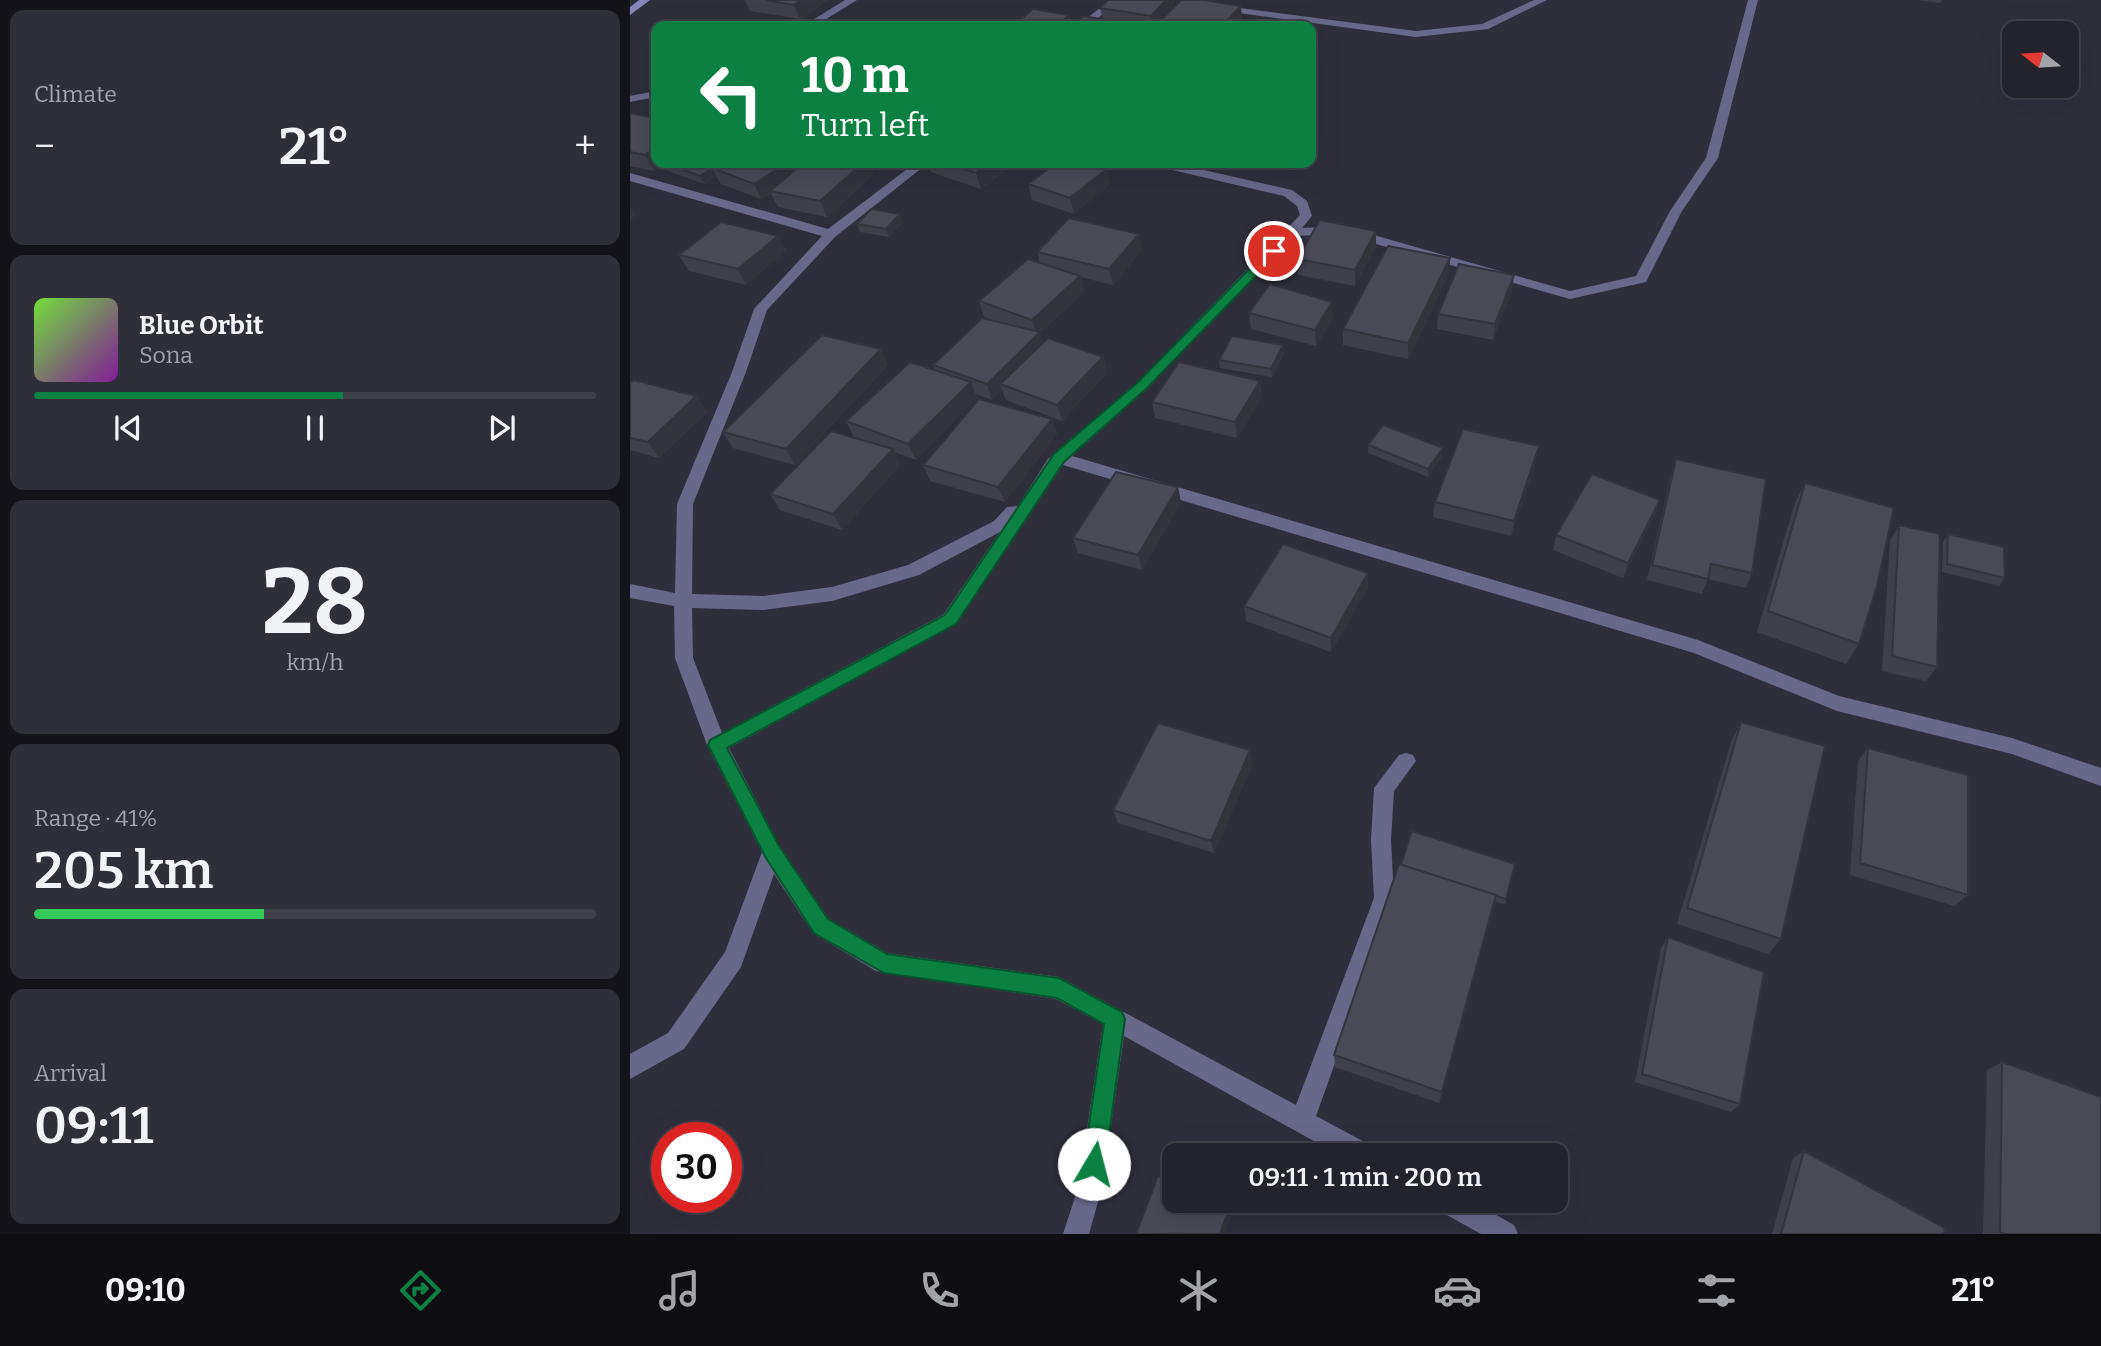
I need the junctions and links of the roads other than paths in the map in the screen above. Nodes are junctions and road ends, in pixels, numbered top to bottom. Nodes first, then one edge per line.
1 (645, 0) edge
2 (852, 0) edge
3 (1116, 0) edge
4 (1184, 0) edge
5 (1542, 0) edge
6 (1753, 0) edge
7 (630, 12) edge
8 (816, 21) edge
9 (1089, 21) edge
10 (651, 95) edge
11 (630, 99) edge
12 (916, 168) edge
13 (1180, 168) edge
14 (630, 177) edge
15 (1292, 232) junction
16 (830, 234) junction
17 (1059, 458) junction
18 (630, 591) edge
19 (683, 601) junction
20 (717, 745) junction
21 (1406, 761) dead end
22 (2101, 777) edge
23 (772, 852) junction
24 (1115, 1019) junction
25 (630, 1067) edge
26 (1302, 1121) junction
27 (1341, 1143) edge
28 (1468, 1213) edge
29 (1076, 1234) edge
30 (1505, 1234) edge

1 - 7 main road
2 - 8 street
3 - 9 street
4 - 5 street
6 - 15 street
10 - 11 street
12 - 16 street
13 - 15 street
14 - 16 street
15 - 17 street
16 - 19 street
17 - 19 street
17 - 20 street
17 - 22 street
18 - 19 street
19 - 20 street
20 - 23 street
21 - 26 street
23 - 24 street
23 - 25 street
24 - 26 street
24 - 29 street
26 - 27 street
28 - 30 street

